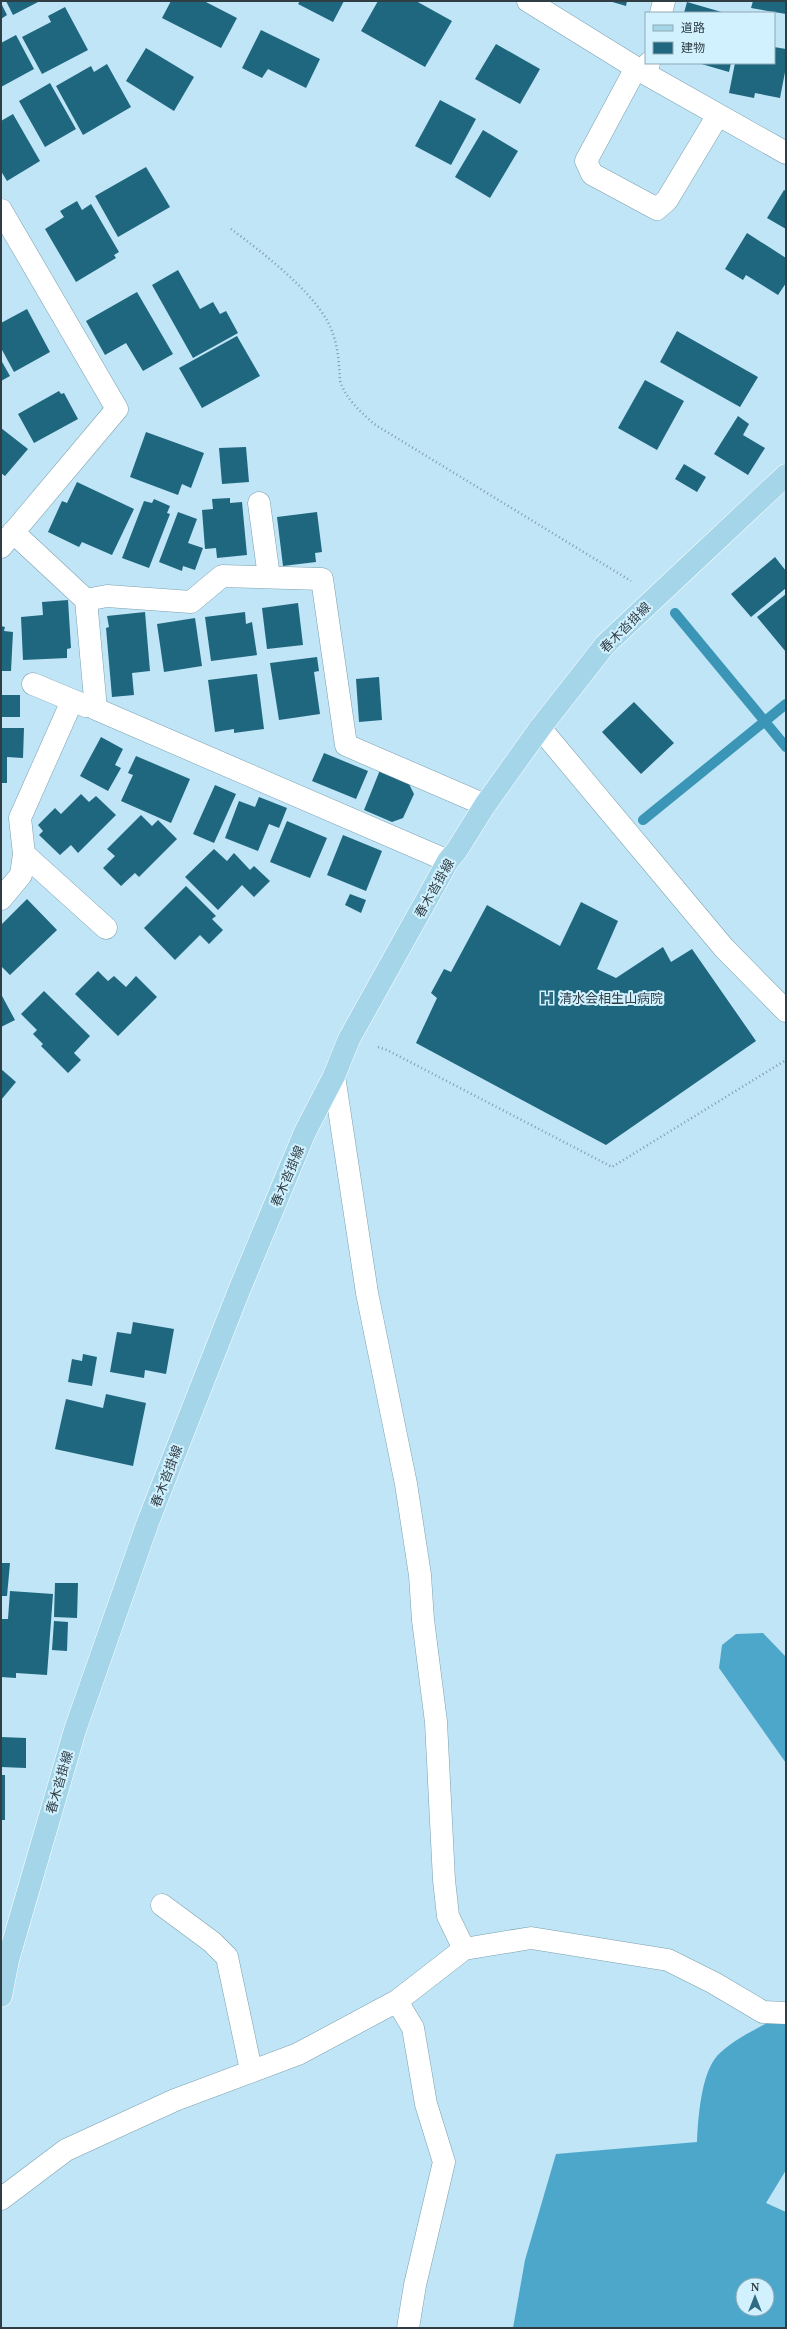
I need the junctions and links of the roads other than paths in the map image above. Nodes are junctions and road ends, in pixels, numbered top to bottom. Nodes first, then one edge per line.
1 (528, 1) edge
2 (664, 1) edge
3 (662, 12) edge
4 (644, 68) edge
5 (718, 115) junction
6 (786, 153) edge
7 (1, 210) edge
8 (786, 475) edge
9 (259, 503) dead end
10 (7, 540) edge
11 (269, 577) junction
12 (86, 600) junction
13 (33, 684) dead end
14 (72, 701) junction
15 (96, 709) junction
16 (540, 728) junction
17 (485, 805) junction
18 (24, 854) junction
19 (448, 861) junction
20 (1, 899) edge
21 (106, 928) dead end
22 (786, 1011) edge
23 (334, 1076) junction
24 (162, 1905) dead end
25 (464, 1949) junction
26 (1, 1996) edge
27 (397, 2001) junction
28 (786, 2013) edge
29 (251, 2070) junction
30 (1, 2199) edge
31 (408, 2328) edge

1 - 4 street
2 - 3 street
4 - 5 street
4 - 5 street
5 - 6 street
7 - 10 street
8 - 16 main road, 春木沓掛線
9 - 11 street
10 - 12 street
11 - 12 street
11 - 17 street
12 - 15 street
13 - 14 street
14 - 15 street
14 - 18 street
15 - 19 street
16 - 17 main road, 春木沓掛線
16 - 22 street
17 - 19 main road, 春木沓掛線
18 - 20 street
18 - 21 street
19 - 23 main road, 春木沓掛線
23 - 25 street
23 - 26 main road, 春木沓掛線
24 - 29 street
25 - 27 street
25 - 28 street
27 - 29 street
27 - 31 street
29 - 30 street

